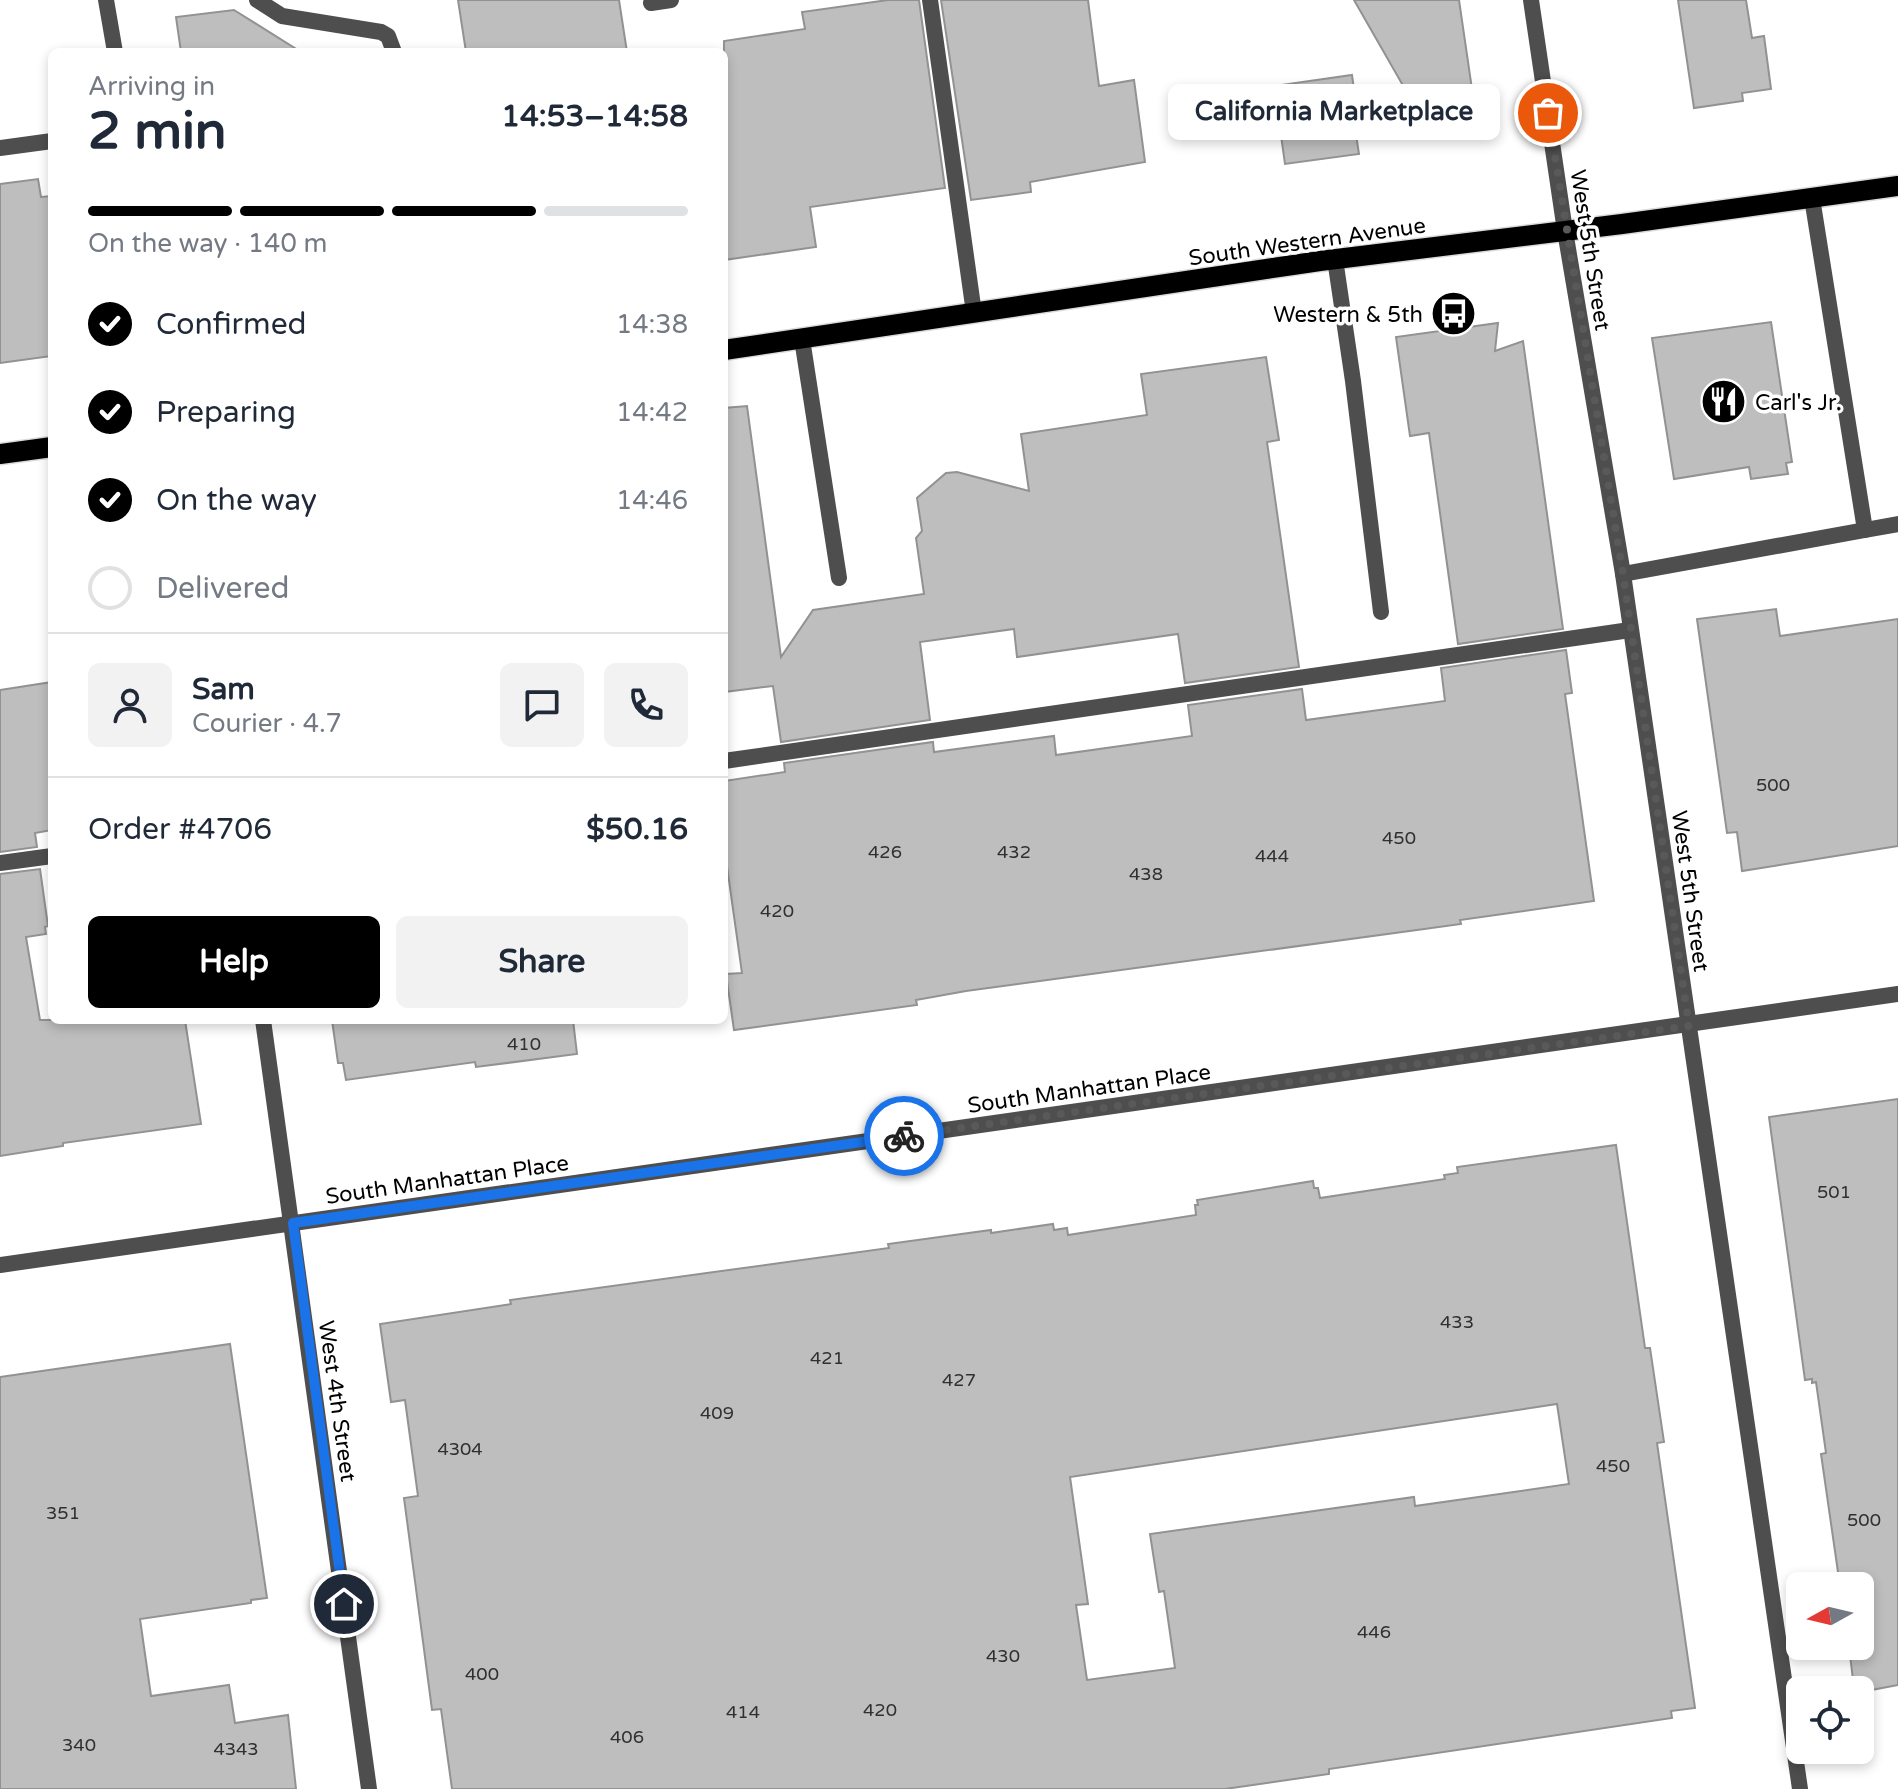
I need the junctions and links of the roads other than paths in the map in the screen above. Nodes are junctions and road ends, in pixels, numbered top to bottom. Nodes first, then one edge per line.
1 (106, 0) edge
2 (257, 0) edge
3 (671, 0) edge
4 (930, 0) edge
5 (1531, 0) edge
6 (651, 3) dead end
7 (114, 48) edge
8 (392, 48) edge
9 (48, 142) edge
10 (0, 148) edge
11 (1898, 186) edge
12 (1812, 198) junction
13 (1565, 231) junction
14 (1335, 259) junction
15 (974, 313) junction
16 (802, 339) junction
17 (728, 349) edge
18 (48, 448) edge
19 (0, 454) edge
20 (1898, 524) edge
21 (1865, 530) junction
22 (1623, 574) junction
23 (839, 578) dead end
24 (1381, 612) dead end
25 (1630, 630) junction
26 (728, 760) edge
27 (48, 857) edge
28 (0, 863) edge
29 (1898, 994) edge
30 (264, 1024) edge
31 (1689, 1026) junction
32 (293, 1223) junction
33 (0, 1265) edge
34 (369, 1789) edge
35 (1800, 1789) edge

1 - 7 street
2 - 8 street
3 - 6 street
4 - 15 street
5 - 13 street, West 5th Street
9 - 10 street
11 - 12 main road, South Western Avenue
12 - 13 main road, South Western Avenue
12 - 21 street
13 - 14 main road, South Western Avenue
13 - 22 street, West 5th Street
14 - 15 main road, South Western Avenue
14 - 24 street
15 - 16 main road, South Western Avenue
16 - 17 main road, South Western Avenue
16 - 23 street
18 - 19 main road
20 - 21 street
21 - 22 street
22 - 25 street, West 5th Street
25 - 26 street
25 - 31 street, West 5th Street
27 - 28 street
29 - 31 street, South Manhattan Place
30 - 32 street, West 4th Street
31 - 32 street, South Manhattan Place
31 - 35 street, West 5th Street
32 - 33 street, South Manhattan Place
32 - 34 street, West 4th Street

